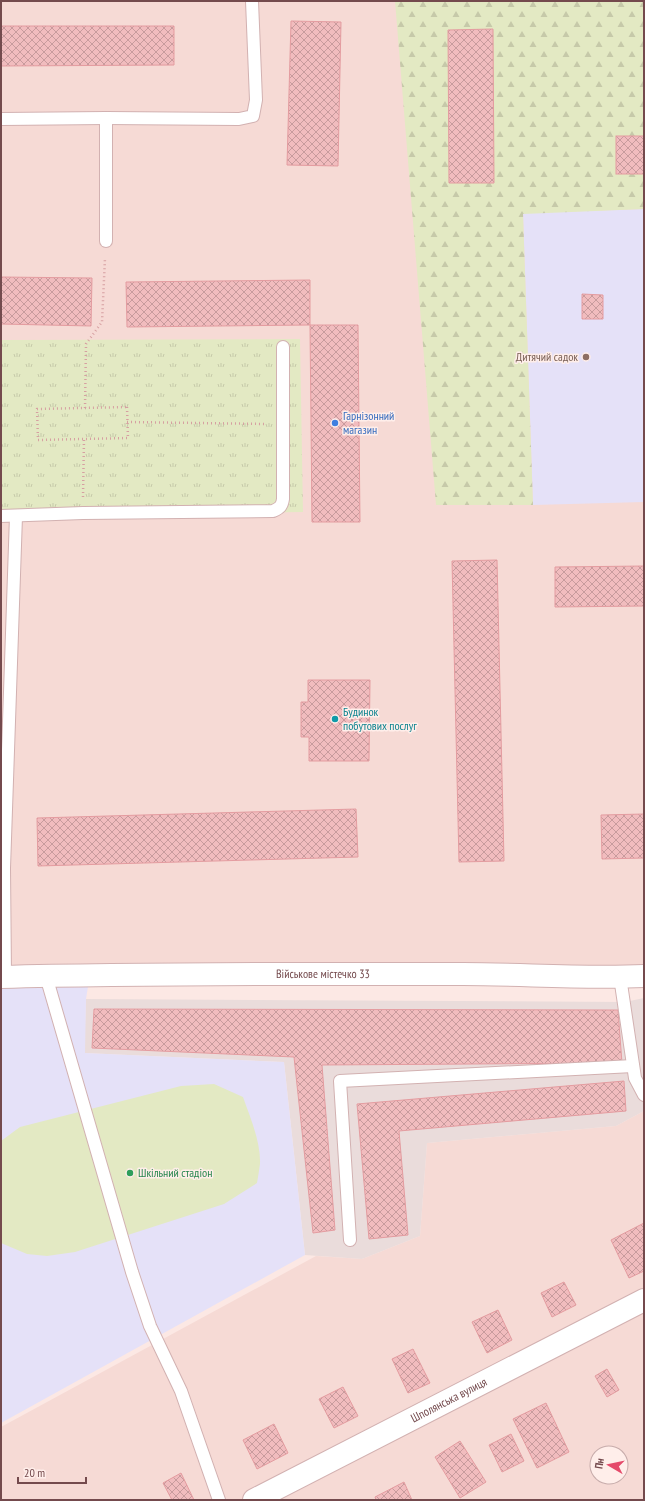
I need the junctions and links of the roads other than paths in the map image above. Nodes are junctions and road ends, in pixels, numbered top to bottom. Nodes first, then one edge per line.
1 (252, 1) edge
2 (106, 118) junction
3 (1, 119) edge
4 (106, 241) road end
5 (282, 347) dead end
6 (1, 516) edge
7 (16, 516) junction
8 (46, 976) junction
9 (644, 976) edge
10 (3, 977) edge
11 (620, 977) junction
12 (633, 1066) junction
13 (644, 1094) edge
14 (350, 1240) dead end
15 (644, 1300) edge
16 (219, 1500) edge
17 (254, 1500) edge

1 - 2 lane
2 - 3 lane
2 - 4 lane
5 - 7 lane
6 - 7 lane
7 - 10 lane
8 - 10 street, Військове містечко 33
8 - 11 street, Військове містечко 33
8 - 16 lane
9 - 11 street, Військове містечко 33
11 - 12 lane
12 - 13 lane
12 - 14 lane
15 - 17 street, Шполянська вулиця

